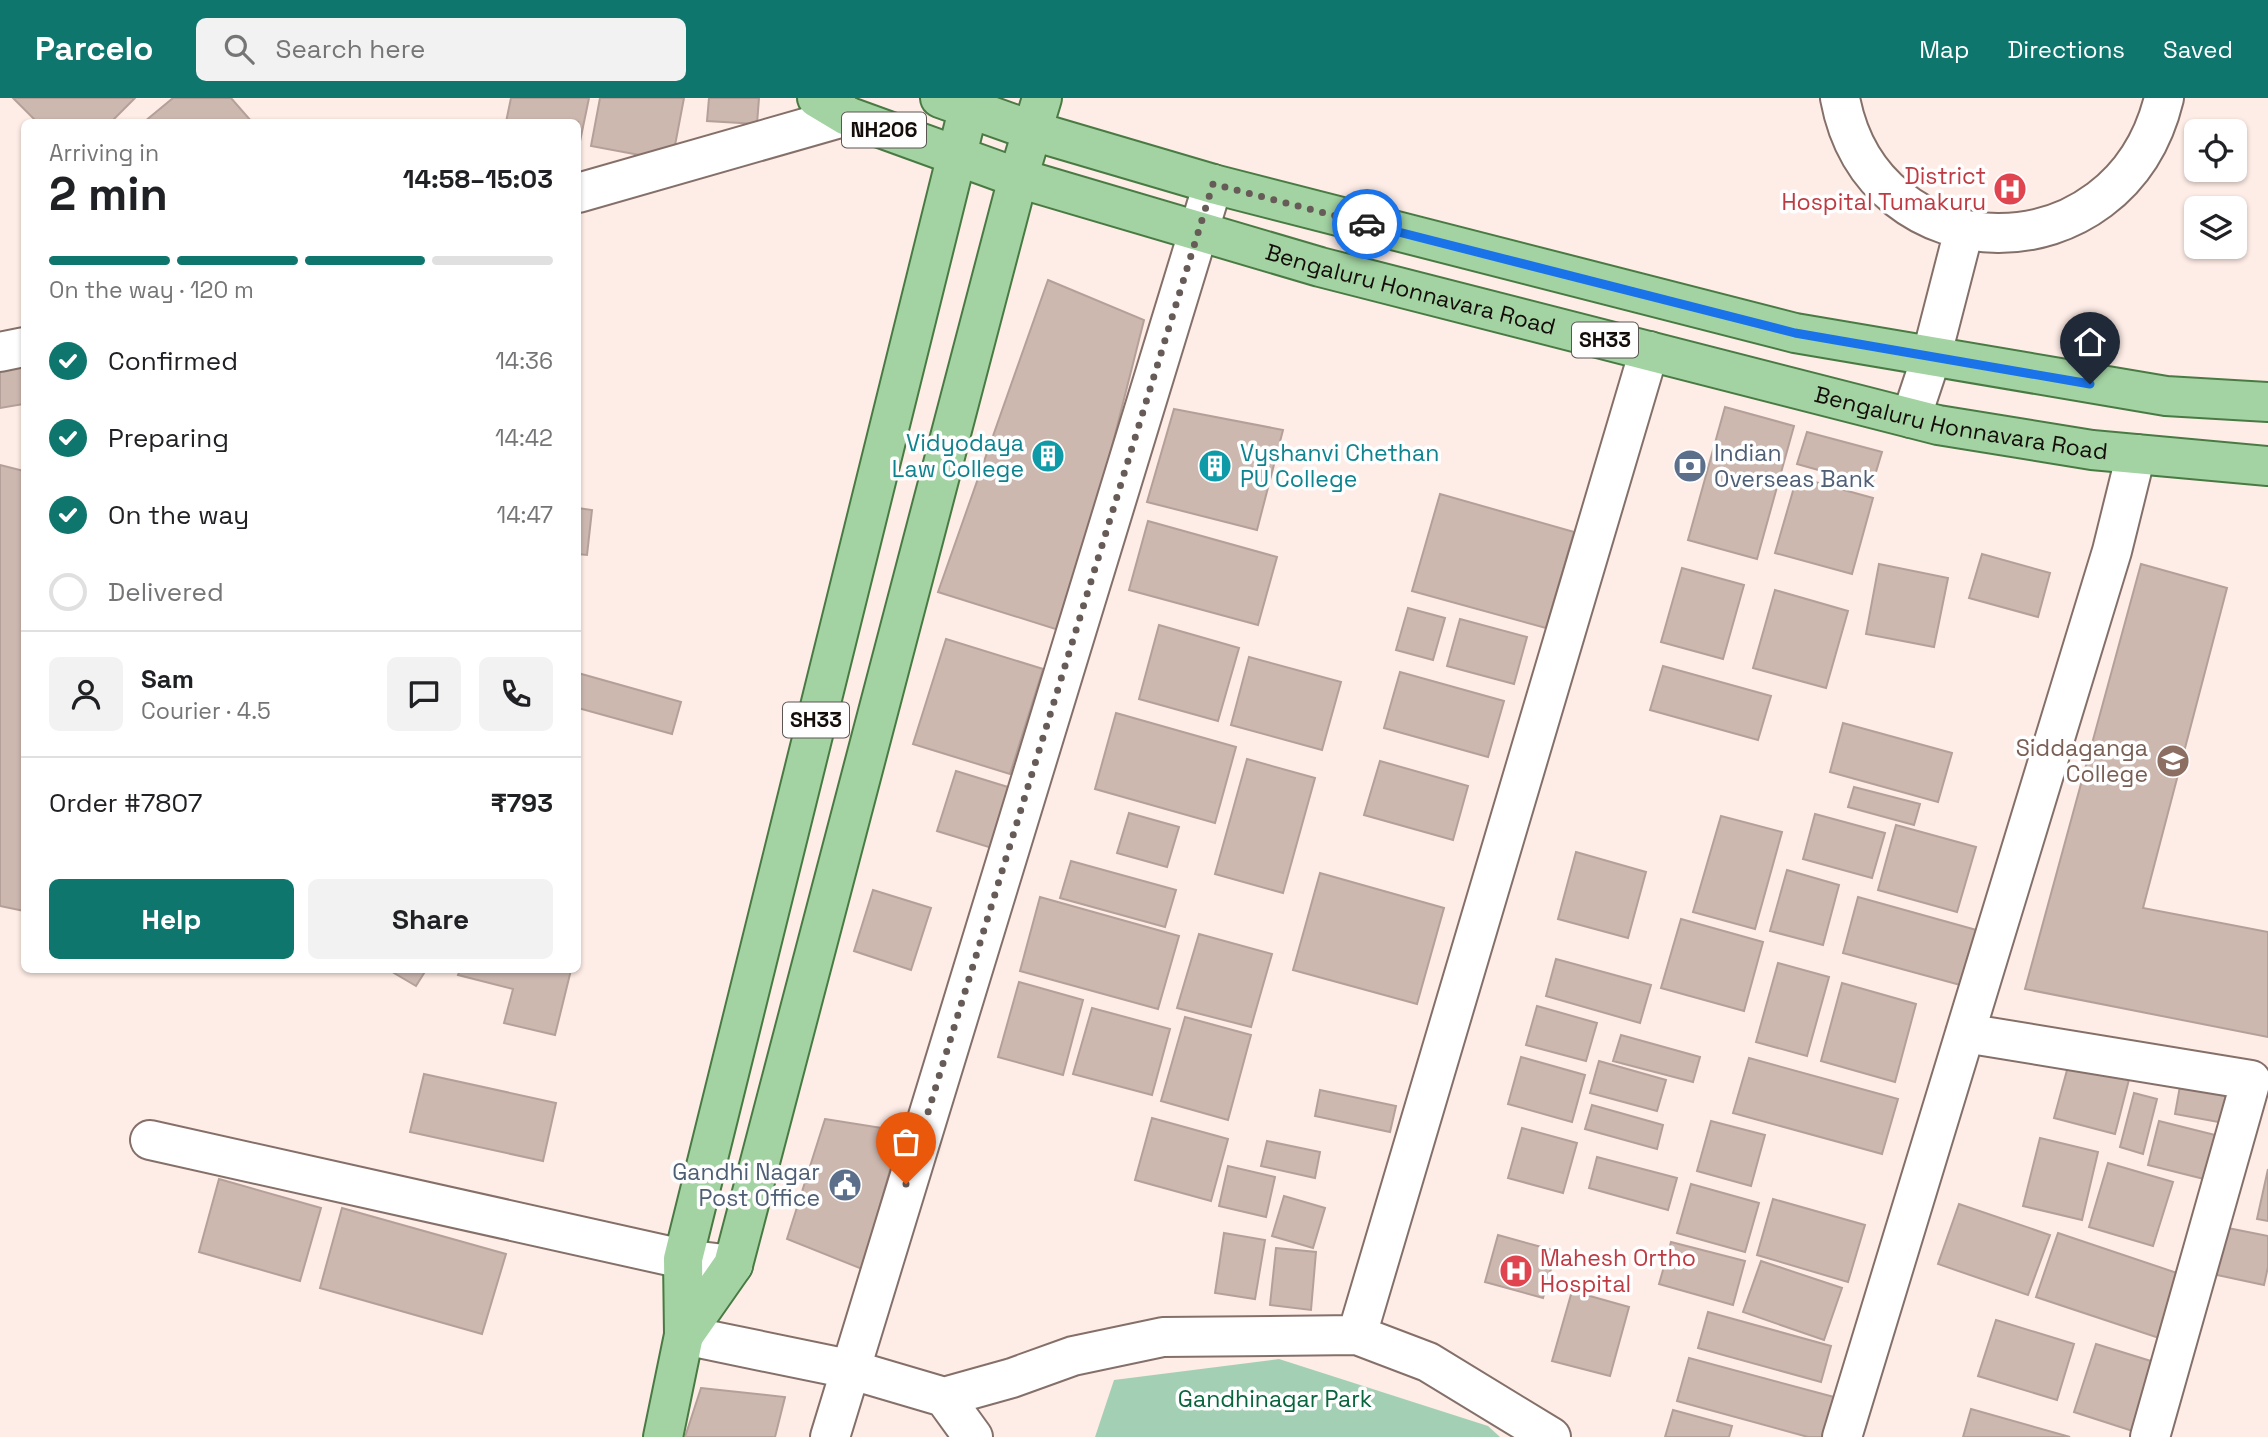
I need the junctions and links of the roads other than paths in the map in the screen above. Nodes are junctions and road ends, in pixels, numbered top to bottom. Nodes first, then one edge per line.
1 (1840, 98) edge
2 (2164, 98) edge
3 (960, 101) edge
4 (832, 107) edge
5 (1037, 115) edge
6 (955, 156) junction
7 (1018, 178) junction
8 (1213, 184) junction
9 (581, 192) edge
10 (1964, 230) junction
11 (1197, 231) junction
12 (21, 348) edge
13 (1649, 351) junction
14 (0, 352) edge
15 (1931, 358) junction
16 (2268, 402) edge
17 (1911, 418) junction
18 (2136, 454) junction
19 (2268, 466) edge
20 (1965, 1033) junction
21 (2260, 1081) edge
22 (150, 1140) dead end
23 (683, 1259) junction
24 (733, 1265) junction
25 (684, 1335) junction
26 (1357, 1335) junction
27 (849, 1369) junction
28 (944, 1396) junction
29 (663, 1437) edge
30 (830, 1437) edge
31 (973, 1437) edge
32 (1551, 1437) edge
33 (1842, 1437) edge
34 (2150, 1437) edge

1 - 10 street
2 - 10 street
3 - 5 main road, SH33
3 - 6 main road, SH33
4 - 6 main road, Bengaluru Honnavara Road / NH206
4 - 9 street
5 - 7 main road, SH33
5 - 8 main road, SH33
6 - 7 main road, Bengaluru Honnavara Road / SH33
6 - 23 main road, SH33
7 - 11 main road, Bengaluru Honnavara Road / SH33
7 - 24 main road, SH33
8 - 11 street
8 - 15 main road, SH33
10 - 15 street
11 - 13 main road, Bengaluru Honnavara Road / SH33
11 - 27 street
12 - 14 street
13 - 17 main road, Bengaluru Honnavara Road / SH33
13 - 26 street
15 - 16 main road, SH33
15 - 17 street
17 - 18 main road, Bengaluru Honnavara Road / SH33
18 - 19 main road, Bengaluru Honnavara Road / SH33
18 - 20 street
20 - 21 street
20 - 33 street
21 - 34 street
22 - 23 street
23 - 24 street
23 - 25 main road, SH33
24 - 25 main road, SH33
25 - 27 street
25 - 29 main road, SH33
26 - 28 street
26 - 32 street
27 - 28 street
27 - 30 street
28 - 31 street

